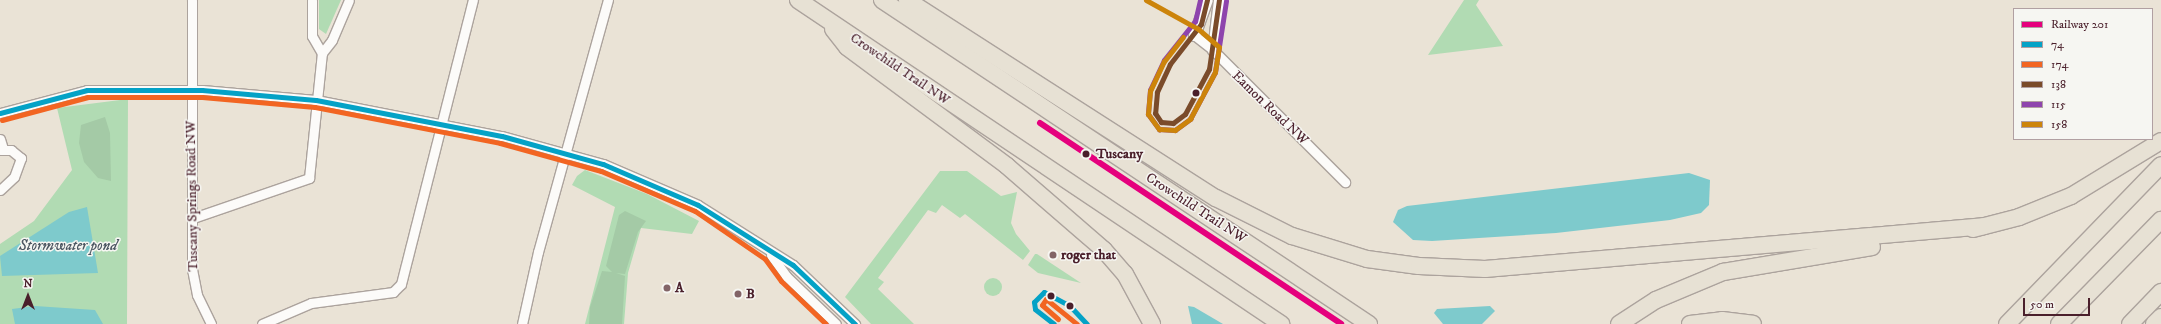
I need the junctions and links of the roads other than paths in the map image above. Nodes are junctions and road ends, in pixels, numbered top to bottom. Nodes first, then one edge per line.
1 (192, 0) edge
2 (312, 0) edge
3 (349, 0) edge
4 (473, 0) edge
5 (608, 0) edge
6 (798, 0) edge
7 (882, 0) edge
8 (907, 0) edge
9 (1206, 0) edge
10 (1219, 0) edge
11 (824, 18) junction
12 (1194, 35) joint
13 (1213, 50) junction
14 (322, 53) junction
15 (191, 89) junction
16 (316, 100) junction
17 (0, 113) edge
18 (444, 122) junction
19 (0, 139) edge
20 (2161, 141) edge
21 (2, 150) edge
22 (567, 152) junction
23 (2161, 165) edge
24 (1345, 182) dead end
25 (0, 190) edge
26 (193, 218) junction
27 (2161, 220) edge
28 (1983, 226) junction
29 (770, 254) junction
30 (2161, 292) edge
31 (2161, 317) edge
32 (211, 324) edge
33 (262, 324) edge
34 (522, 324) edge
35 (836, 324) edge
36 (855, 324) edge
37 (1152, 324) edge
38 (1281, 324) edge
39 (1369, 324) edge
40 (1619, 324) edge
41 (1690, 324) edge
42 (1753, 324) edge
43 (2007, 324) edge
44 (2059, 324) edge
45 (2130, 324) edge
46 (2154, 324) edge

1 - 15 street, Tuscany Springs Road NW
2 - 14 street
3 - 14 street
4 - 18 street
5 - 22 street
6 - 11 highway, Crowchild Trail NW
7 - 39 highway, Crowchild Trail NW
8 - 28 highway
9 - 12 street
10 - 13 street
11 - 37 highway
11 - 38 highway, Crowchild Trail NW
12 - 13 street, Eamon Road NW
13 - 24 street, Eamon Road NW
14 - 16 street
15 - 16 street
15 - 17 street
15 - 26 street, Tuscany Springs Road NW
16 - 18 street
16 - 26 street
18 - 22 street
18 - 33 street
19 - 21 street
20 - 28 highway
21 - 25 street
22 - 29 street
22 - 34 street
23 - 43 highway
26 - 32 street, Tuscany Springs Road NW
27 - 44 highway
28 - 40 highway
29 - 35 street
29 - 36 street
30 - 45 highway
31 - 46 highway
41 - 42 highway

